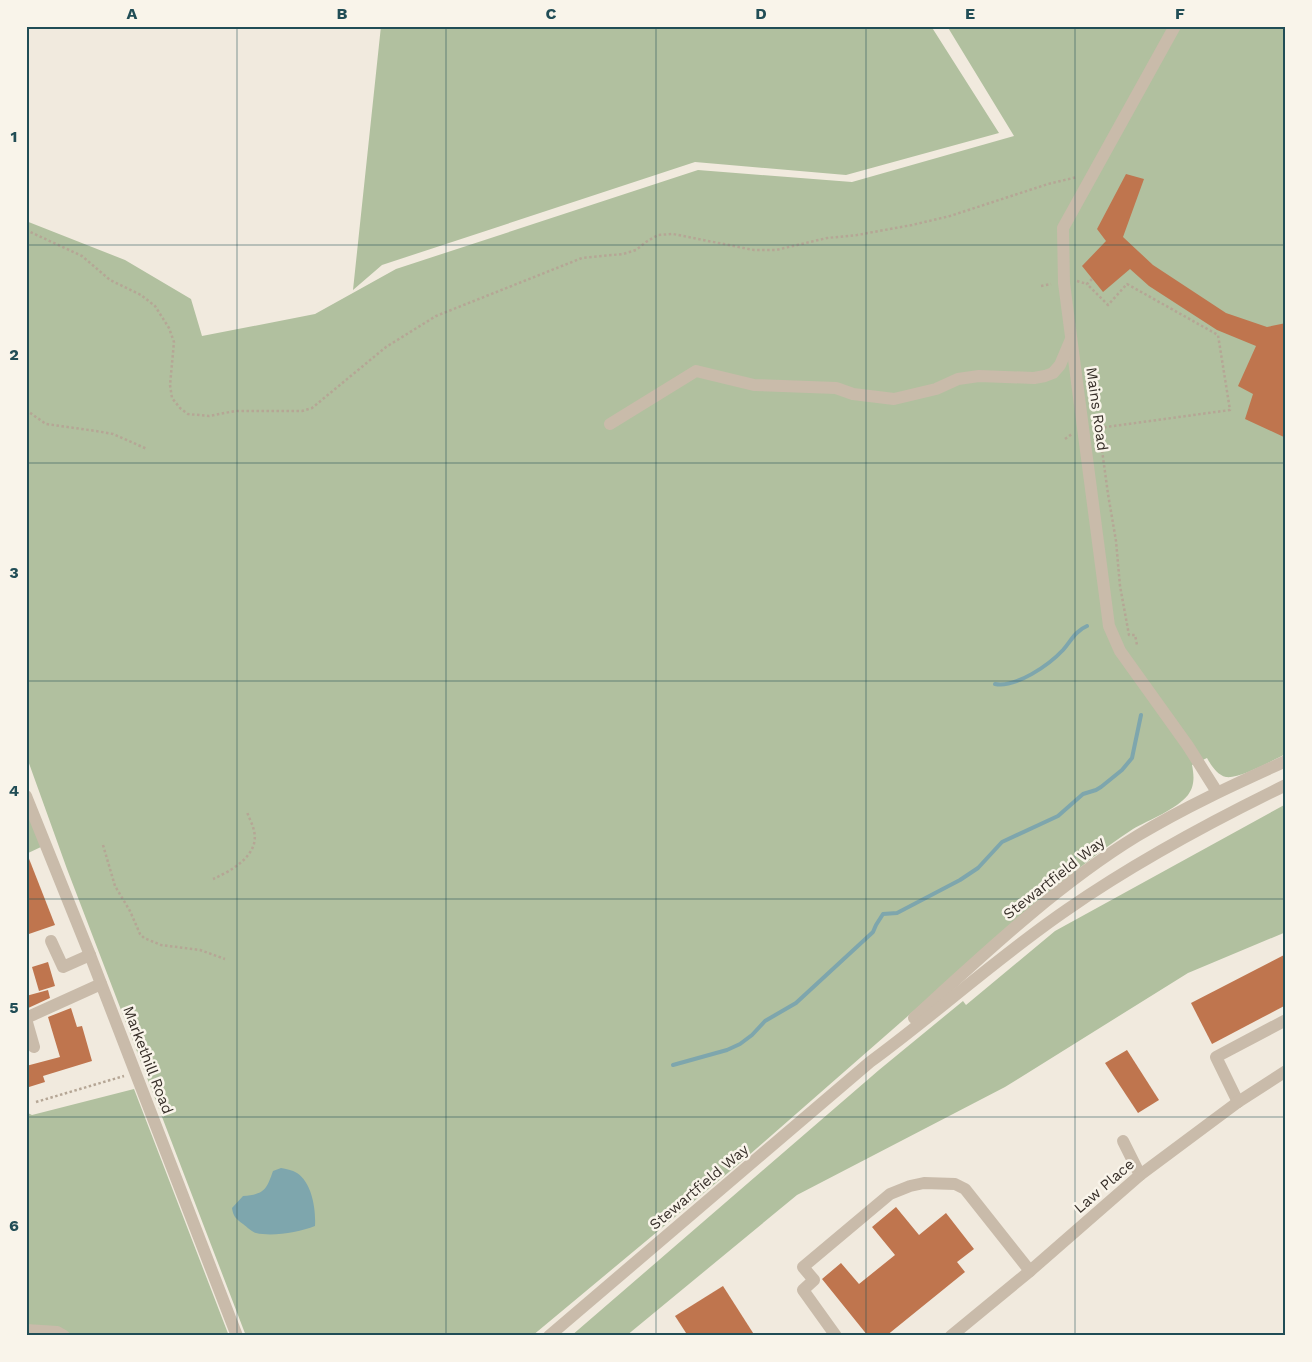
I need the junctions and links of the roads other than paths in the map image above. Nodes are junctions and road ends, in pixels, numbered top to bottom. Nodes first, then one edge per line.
1 (1175, 26) edge
2 (1071, 340) junction
3 (610, 424) dead end
4 (1286, 761) edge
5 (1286, 785) edge
6 (1217, 792) junction
7 (26, 796) edge
8 (51, 941) dead end
9 (90, 955) junction
10 (101, 984) junction
11 (26, 1019) edge
12 (1286, 1020) edge
13 (34, 1047) dead end
14 (870, 1062) junction
15 (1286, 1071) edge
16 (1238, 1102) junction
17 (1123, 1141) dead end
18 (1140, 1175) junction
19 (1030, 1271) junction
20 (26, 1330) edge
21 (64, 1336) edge
22 (237, 1336) edge
23 (548, 1336) edge
24 (836, 1336) edge
25 (951, 1336) edge

1 - 2 street, Mains Road
2 - 3 street
2 - 6 street, Mains Road
4 - 6 street, Stewartfield Way
5 - 14 street, Stewartfield Way
6 - 14 street, Stewartfield Way
7 - 9 street, Markethill Road
8 - 9 street
9 - 10 street, Markethill Road
10 - 11 street
10 - 22 street, Markethill Road
11 - 13 street
12 - 16 street
14 - 23 street, Stewartfield Way
15 - 16 street, Law Place
16 - 18 street, Law Place
17 - 18 street
18 - 19 street, Law Place
19 - 24 street
19 - 25 street, Law Place
20 - 21 street

